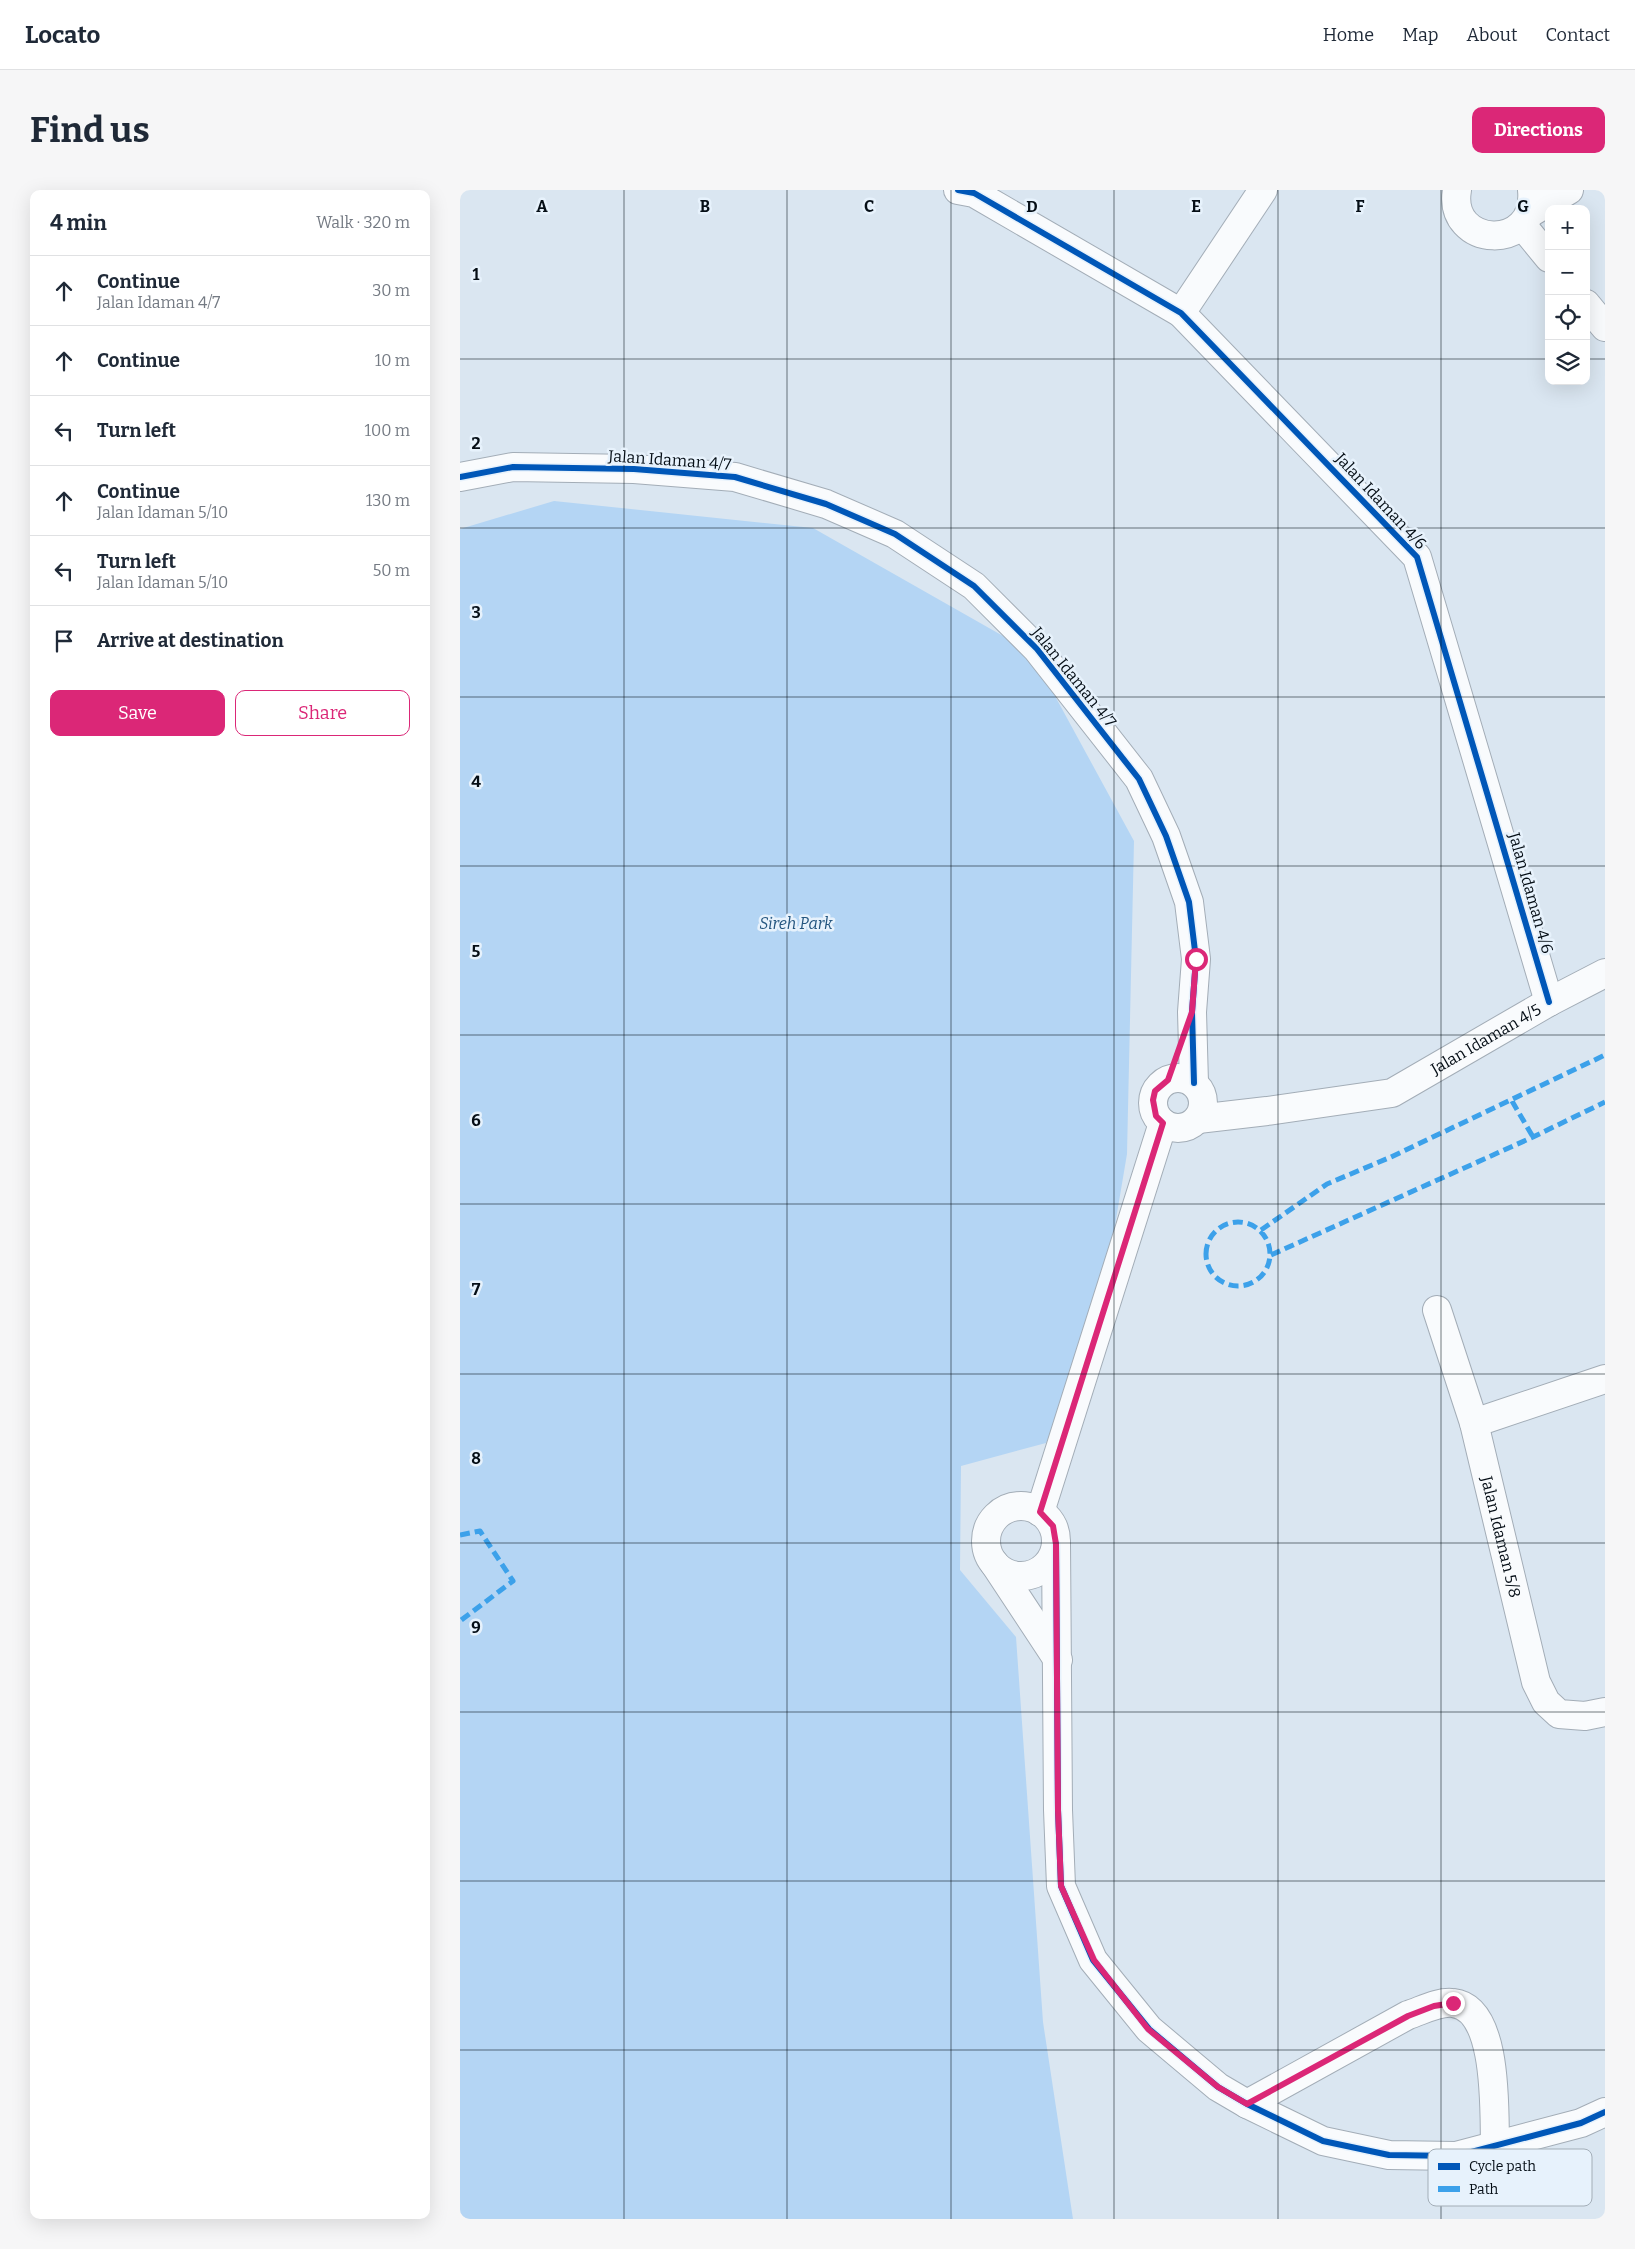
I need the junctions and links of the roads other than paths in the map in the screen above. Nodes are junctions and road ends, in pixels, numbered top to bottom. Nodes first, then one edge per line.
1 (958, 190) edge
2 (1263, 190) edge
3 (1457, 190) edge
4 (1570, 190) edge
5 (1528, 209) edge
6 (1546, 250) edge
7 (1590, 309) edge
8 (1181, 313) junction
9 (1605, 327) edge
10 (460, 477) edge
11 (1605, 973) edge
12 (1548, 1002) junction
13 (1191, 1094) junction
14 (1163, 1123) junction
15 (1437, 1310) dead end
16 (1605, 1380) edge
17 (1474, 1424) junction
18 (1040, 1512) junction
19 (1056, 1544) junction
20 (994, 1563) junction
21 (1058, 1660) junction
22 (1605, 1712) edge
23 (1247, 2104) junction
24 (1605, 2112) edge
25 (1495, 2146) junction
26 (1483, 2149) edge
27 (1428, 2156) edge

1 - 8 street, Jalan Idaman 4/6
2 - 8 street
3 - 5 street
4 - 5 street
5 - 6 street
7 - 9 street
8 - 12 street, Jalan Idaman 4/6
10 - 13 street, Jalan Idaman 4/7
11 - 12 street, Jalan Idaman 4/5
12 - 13 street, Jalan Idaman 4/5
13 - 14 street
13 - 14 street
14 - 18 street
15 - 17 street, Jalan Idaman 5/8
16 - 17 street
17 - 22 street, Jalan Idaman 5/8
18 - 19 street
18 - 20 street
19 - 20 street
19 - 21 street
20 - 21 street
21 - 23 street
23 - 25 street
23 - 27 street
24 - 25 street
25 - 26 street

